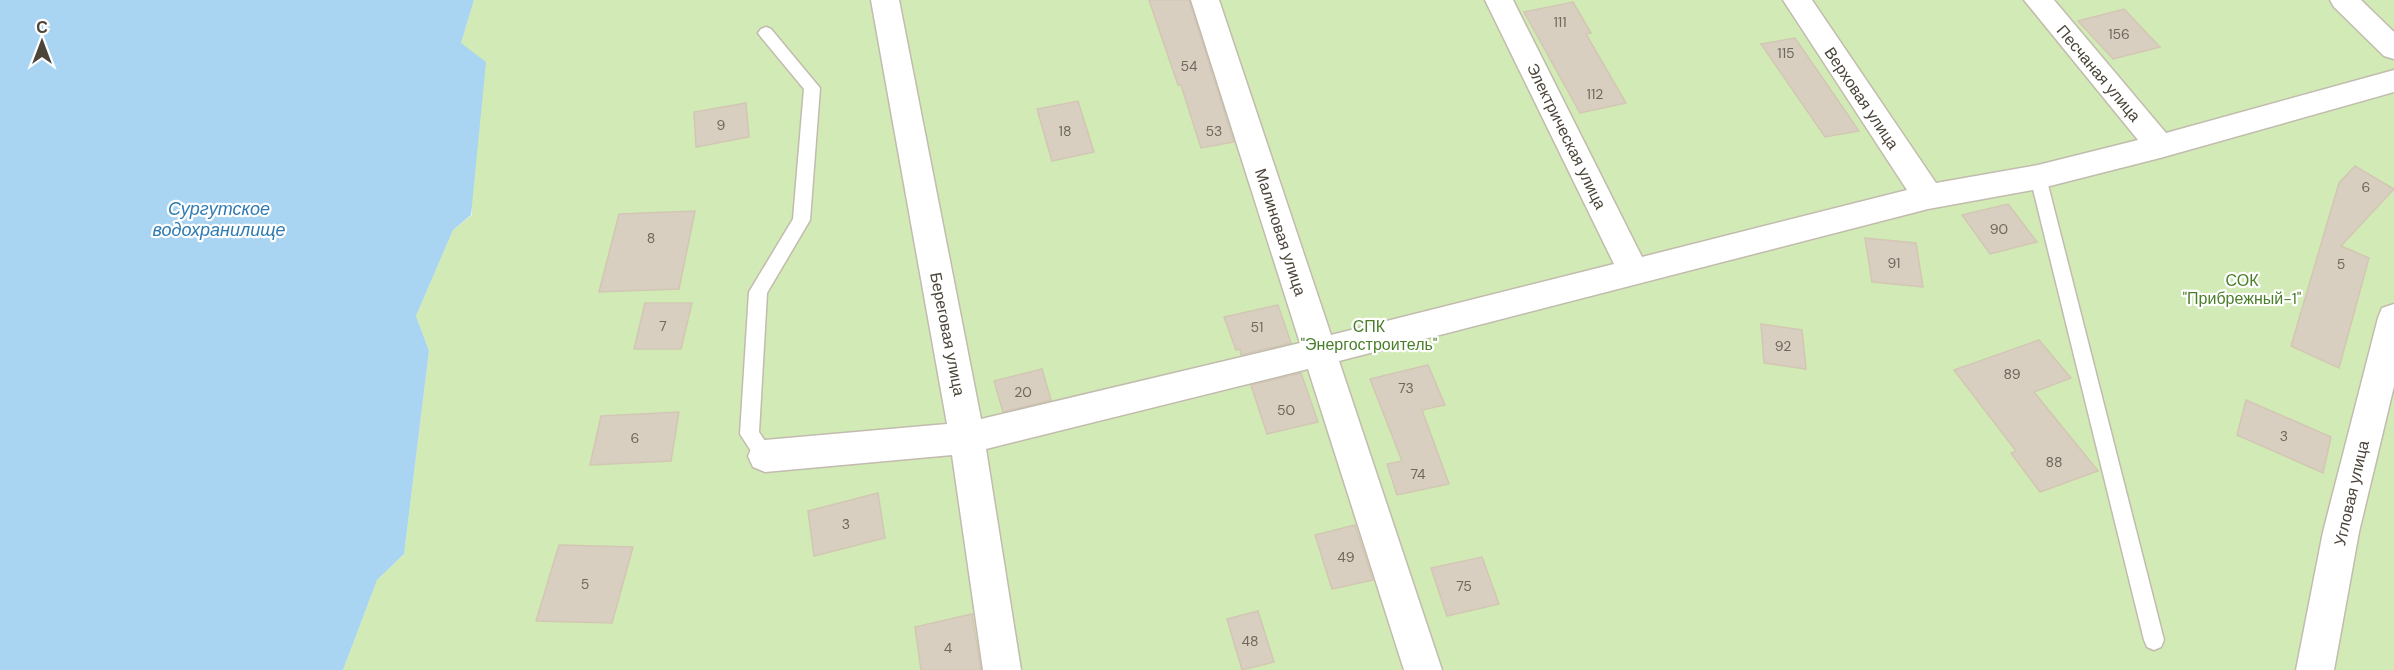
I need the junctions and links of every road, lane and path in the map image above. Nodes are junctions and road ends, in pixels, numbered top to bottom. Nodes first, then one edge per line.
1 (885, 0) edge
2 (1205, 0) edge
3 (1499, 0) edge
4 (1797, 0) edge
5 (2038, 0) edge
6 (2344, 0) edge
7 (766, 33) dead end
8 (2394, 49) edge
9 (2394, 81) edge
10 (2160, 146) junction
11 (2037, 177) junction
12 (1928, 197) junction
13 (1634, 272) junction
14 (2394, 318) edge
15 (1321, 352) junction
16 (967, 438) junction
17 (765, 456) joint
18 (2154, 640) dead end
19 (1002, 670) edge
20 (1423, 670) edge
21 (2315, 670) edge

1 - 16 street, Береговая улица
2 - 15 street, Малиновая улица
3 - 13 street, Электрическая улица
4 - 12 street, Верховая улица
5 - 10 street, Песчаная улица
6 - 8 street
7 - 17 lane
9 - 10 street
10 - 11 street
11 - 12 street
11 - 18 lane
12 - 13 street
13 - 15 street
14 - 21 street, Угловая улица
15 - 16 street
15 - 20 street, Малиновая улица
16 - 17 street
16 - 19 street, Береговая улица

